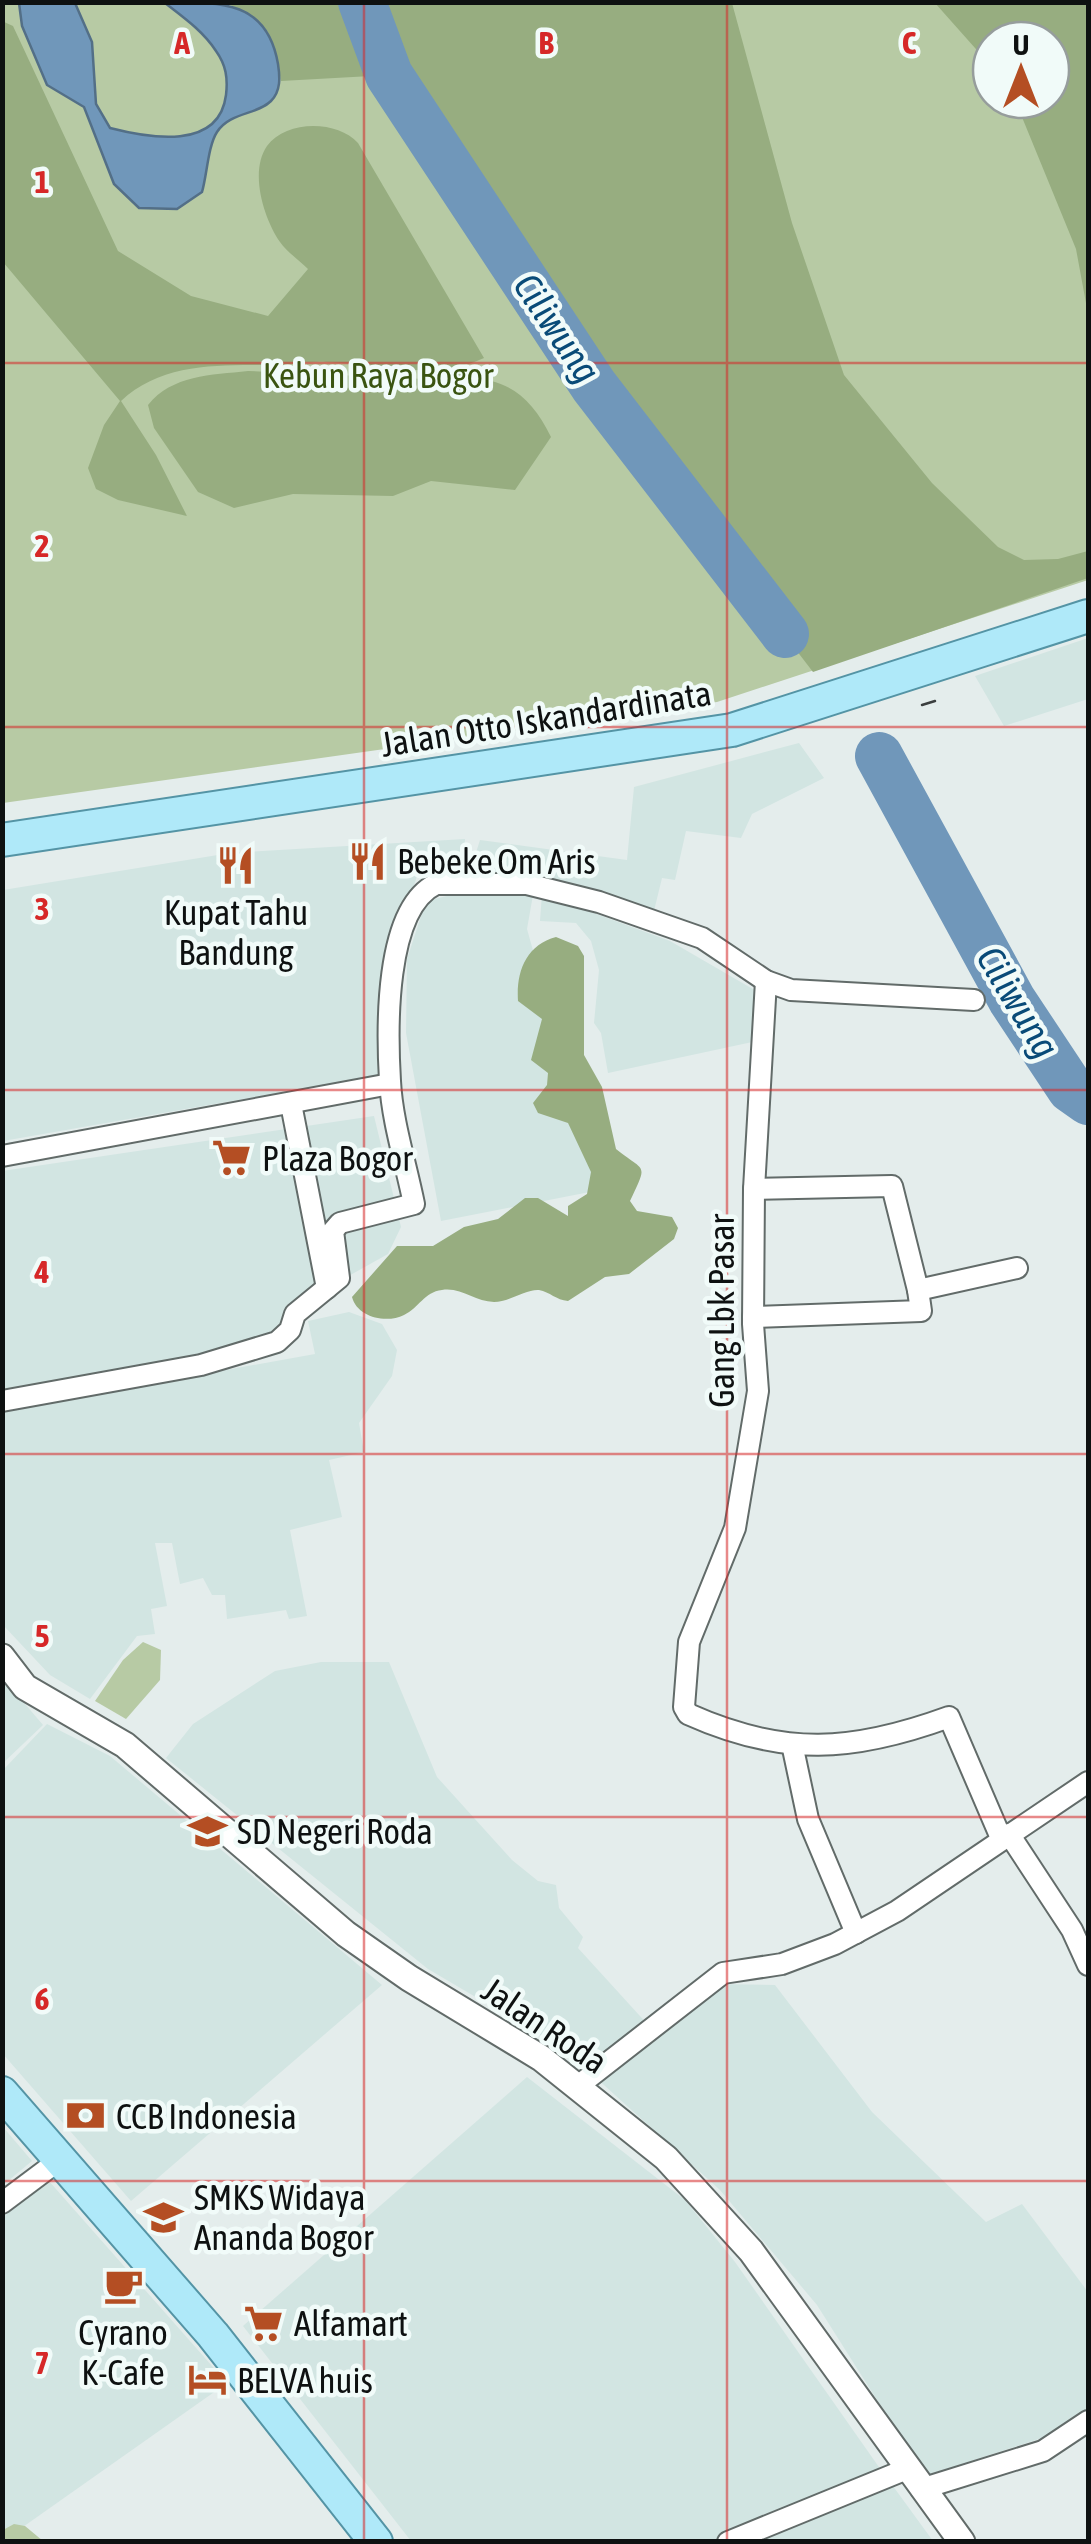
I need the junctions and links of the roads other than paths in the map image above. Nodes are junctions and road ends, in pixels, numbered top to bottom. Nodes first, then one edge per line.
1 (1088, 616) edge
2 (2, 840) edge
3 (766, 981) junction
4 (974, 1000) dead end
5 (390, 1084) junction
6 (292, 1104) junction
7 (2, 1156) edge
8 (754, 1189) junction
9 (1017, 1268) dead end
10 (327, 1288) junction
11 (918, 1290) junction
12 (754, 1317) junction
13 (2, 1401) edge
14 (2, 1657) edge
15 (792, 1744) junction
16 (1088, 1782) edge
17 (1005, 1836) junction
18 (856, 1933) junction
19 (1088, 1965) edge
20 (578, 2086) junction
21 (2, 2094) edge
22 (62, 2158) junction
23 (2, 2204) edge
24 (1088, 2421) edge
25 (914, 2479) junction
26 (376, 2542) edge
27 (728, 2542) edge
28 (962, 2542) edge

1 - 2 main road, Jalan Otto Iskandardinata
3 - 4 street
3 - 5 street
3 - 8 street, Gang Lbk Pasar
5 - 6 street
5 - 10 street
6 - 7 street
6 - 10 street
8 - 11 street
8 - 12 street, Gang Lbk Pasar
9 - 11 street
10 - 13 street
11 - 12 street
12 - 15 street, Gang Lbk Pasar
14 - 20 street, Jalan Roda
15 - 17 street
15 - 18 street
16 - 17 street
17 - 18 street
17 - 19 street
18 - 20 street
20 - 25 street, Jalan Roda
21 - 22 main road
22 - 23 street
22 - 26 main road
24 - 25 street
25 - 27 street
25 - 28 street, Jalan Roda

